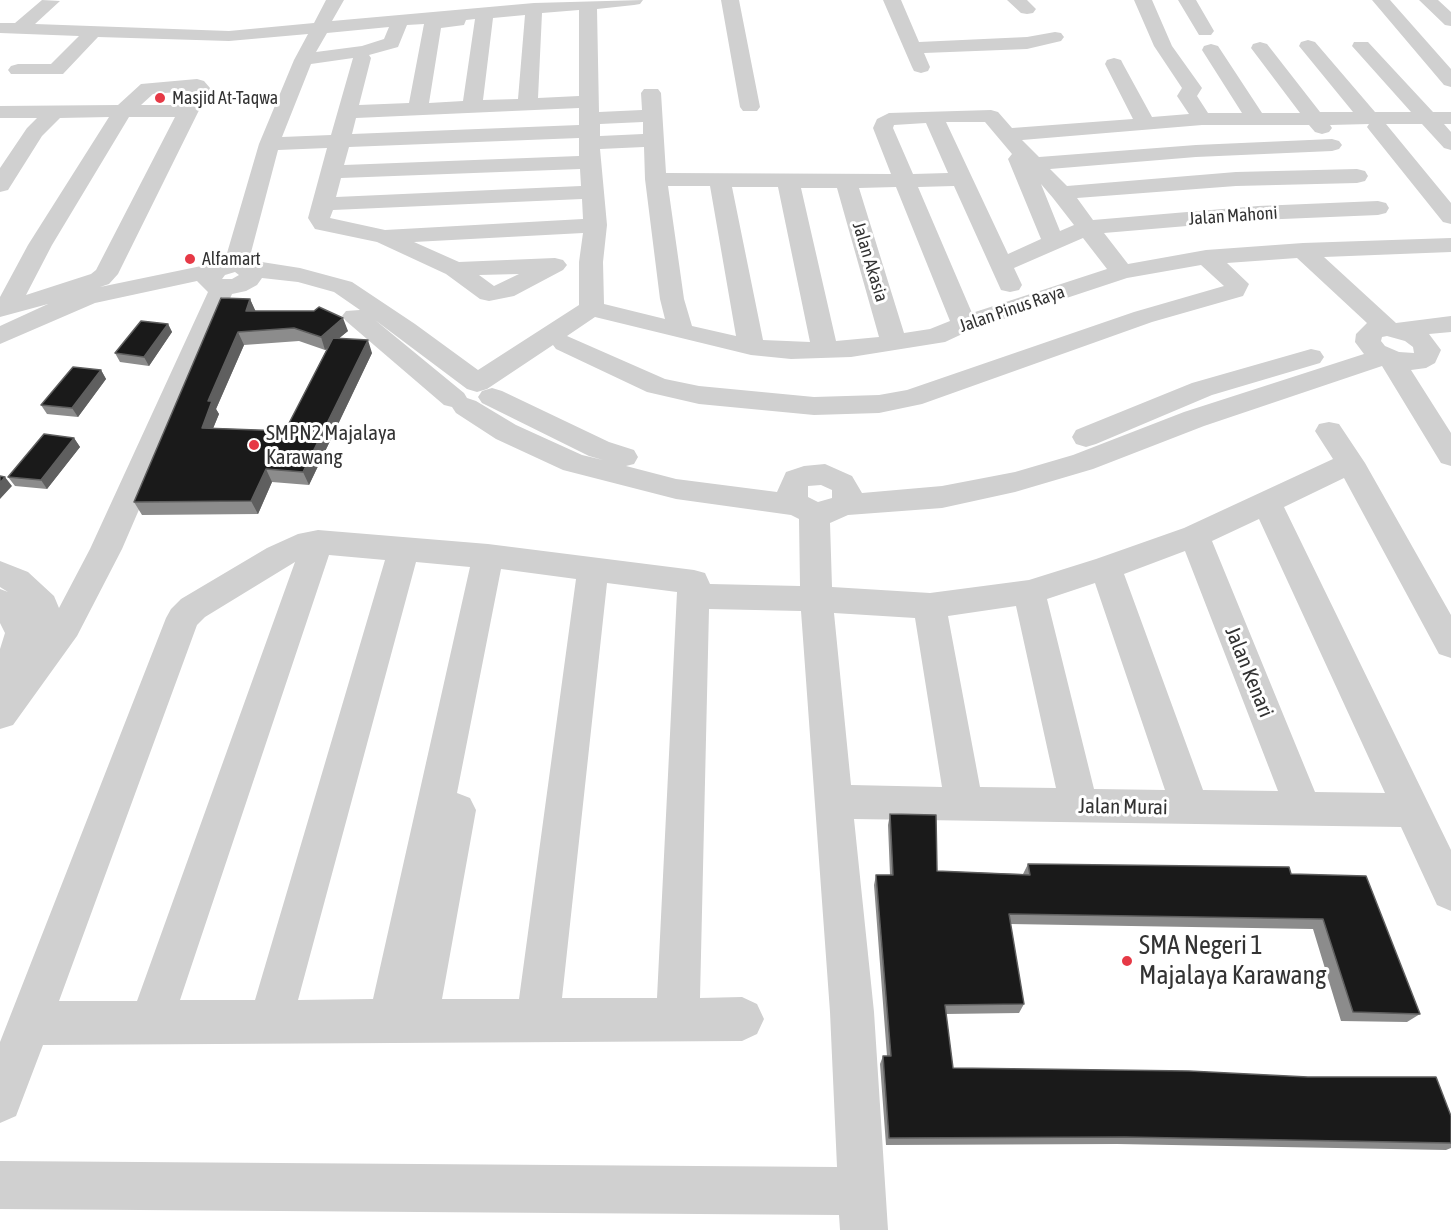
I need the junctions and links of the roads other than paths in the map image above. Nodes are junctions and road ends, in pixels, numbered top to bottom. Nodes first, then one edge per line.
1 (335, 0) edge
2 (634, 0) edge
3 (730, 0) edge
4 (892, 0) edge
5 (1143, 0) edge
6 (1187, 0) edge
7 (1381, 0) edge
8 (1428, 0) edge
9 (51, 1) edge
10 (598, 1) edge
11 (509, 5) edge
12 (455, 8) edge
13 (534, 8) junction
14 (485, 16) junction
15 (400, 21) junction
16 (1451, 21) edge
17 (1451, 27) edge
18 (0, 28) edge
19 (319, 28) junction
20 (19, 29) junction
21 (1205, 31) dead end
22 (93, 32) junction
23 (1056, 38) dead end
24 (1451, 40) edge
25 (1308, 46) dead end
26 (1361, 46) dead end
27 (912, 48) junction
28 (1260, 48) dead end
29 (1211, 50) dead end
30 (362, 58) dead end
31 (303, 60) junction
32 (1114, 64) dead end
33 (921, 68) dead end
34 (18, 69) dead end
35 (1451, 81) edge
36 (651, 93) dead end
37 (528, 105) junction
38 (472, 107) junction
39 (750, 107) dead end
40 (418, 109) junction
41 (55, 111) junction
42 (187, 111) junction
43 (0, 112) edge
44 (122, 112) junction
45 (347, 112) junction
46 (651, 116) junction
47 (933, 116) junction
48 (1255, 118) junction
49 (1202, 119) junction
50 (1145, 123) junction
51 (1373, 123) junction
52 (1442, 123) edge
53 (1322, 130) junction
54 (590, 131) junction
55 (34, 132) junction
56 (655, 140) junction
57 (341, 141) junction
58 (1012, 141) junction
59 (269, 144) junction
60 (1451, 144) edge
61 (0, 162) edge
62 (1034, 164) junction
63 (333, 172) junction
64 (1357, 176) junction
65 (963, 178) junction
66 (656, 179) junction
67 (720, 179) junction
68 (788, 181) junction
69 (904, 181) junction
70 (846, 182) junction
71 (0, 185) edge
72 (594, 192) junction
73 (1061, 193) junction
74 (323, 204) junction
75 (1378, 208) junction
76 (1451, 217) edge
77 (595, 225) junction
78 (1088, 227) junction
79 (384, 237) junction
80 (1054, 243) junction
81 (1451, 245) edge
82 (1406, 247) junction
83 (1303, 250) junction
84 (1451, 253) edge
85 (1206, 257) junction
86 (591, 262) junction
87 (1002, 265) junction
88 (1122, 272) junction
89 (1326, 272) junction
90 (230, 276) junction
91 (598, 305) junction
92 (1020, 305) junction
93 (3, 309) edge
94 (963, 324) junction
95 (1451, 324) edge
96 (681, 331) junction
97 (0, 336) edge
98 (1451, 339) edge
99 (565, 343) junction
100 (894, 343) junction
101 (1392, 343) junction
102 (751, 347) junction
103 (0, 349) edge
104 (825, 350) junction
105 (955, 357) junction
106 (476, 395) junction
107 (1329, 431) dead end
108 (1451, 456) edge
109 (1350, 463) junction
110 (820, 500) junction
111 (1267, 503) junction
112 (1195, 536) junction
113 (318, 541) junction
114 (404, 550) junction
115 (496, 557) junction
116 (593, 568) junction
117 (1106, 568) junction
118 (0, 573) edge
119 (693, 589) junction
120 (815, 592) junction
121 (1029, 592) junction
122 (0, 602) edge
123 (930, 606) junction
124 (1451, 645) edge
125 (35, 668) junction
126 (0, 693) edge
127 (0, 714) edge
128 (834, 802) junction
129 (964, 804) junction
130 (1079, 806) junction
131 (1190, 808) junction
132 (1303, 808) junction
133 (1412, 810) junction
134 (1451, 892) edge
135 (678, 1019) junction
136 (742, 1019) dead end
137 (538, 1020) junction
138 (271, 1021) junction
139 (404, 1021) junction
140 (151, 1022) junction
141 (31, 1023) junction
142 (0, 1100) edge
143 (0, 1185) edge
144 (863, 1210) edge

1 - 19 street
2 - 10 street
3 - 39 street
4 - 27 street
5 - 49 street
6 - 21 street
7 - 35 street
8 - 16 street
9 - 20 street
10 - 13 street
10 - 54 street
11 - 13 street
11 - 14 street
12 - 14 street
12 - 15 street
13 - 37 street
14 - 38 street
14 - 40 street
15 - 19 street
15 - 31 street
17 - 24 street
18 - 20 street
19 - 22 street
19 - 31 street
20 - 22 street
22 - 34 street
23 - 27 street
25 - 51 street
26 - 52 street
27 - 33 street
28 - 53 street
29 - 48 street
30 - 45 street
31 - 59 street
32 - 50 street
36 - 46 street
37 - 38 street
37 - 54 street
38 - 40 street
40 - 45 street
41 - 43 street
41 - 44 street
41 - 55 street
42 - 44 street
42 - 44 street
42 - 93 street
44 - 93 street
45 - 57 street
46 - 54 street
46 - 56 street
47 - 58 street
47 - 65 street
47 - 69 street
48 - 49 street
48 - 53 street
49 - 50 street
50 - 58 street
51 - 52 street
51 - 53 street
51 - 76 street
52 - 60 street
53 - 62 street
53 - 64 street
54 - 56 street
54 - 57 street
54 - 63 street
54 - 72 street
55 - 61 street
55 - 71 street
56 - 66 street
57 - 59 street
57 - 63 street
58 - 62 street
58 - 80 street
59 - 90 street
62 - 73 street
63 - 74 street
64 - 73 street
64 - 75 street
65 - 69 street
65 - 87 street
66 - 67 street
66 - 96 street
67 - 68 street
67 - 102 street
68 - 70 street
68 - 104 street
69 - 70 street
69 - 94 street
70 - 100 street, Jalan Akasia
72 - 74 street
72 - 77 street
73 - 78 street
74 - 79 street
75 - 78 street, Jalan Mahoni
75 - 82 street
77 - 79 street
77 - 86 street
78 - 80 street
78 - 88 street
79 - 86 street
80 - 87 street
81 - 82 street, Jalan Pinus Raya
82 - 83 street, Jalan Pinus Raya
83 - 85 street, Jalan Pinus Raya
83 - 89 street
84 - 89 street
85 - 88 street, Jalan Pinus Raya
85 - 105 street
86 - 91 street
87 - 92 street
88 - 92 street, Jalan Pinus Raya
89 - 101 street
90 - 97 street
90 - 103 street
90 - 106 street
90 - 125 street
91 - 96 street, Jalan Pinus Raya
91 - 99 street
91 - 106 street
92 - 94 street, Jalan Pinus Raya
94 - 105 street, Jalan Pinus Raya
95 - 101 street
96 - 102 street, Jalan Pinus Raya
98 - 101 street
99 - 105 street
99 - 106 street
100 - 104 street, Jalan Pinus Raya
100 - 105 street, Jalan Pinus Raya
101 - 108 street
101 - 110 street
102 - 104 street, Jalan Pinus Raya
106 - 110 street
107 - 109 street
109 - 111 street
109 - 124 street
110 - 120 street
111 - 112 street
111 - 133 street
112 - 117 street
112 - 132 street, Jalan Kenari
113 - 114 street
113 - 140 street
113 - 141 street
114 - 115 street
114 - 138 street
115 - 116 street
115 - 139 street
116 - 119 street
116 - 137 street
117 - 121 street
117 - 131 street
118 - 125 street
119 - 120 street
119 - 135 street
120 - 123 street
120 - 128 street
121 - 123 street
121 - 130 street
122 - 126 street
123 - 129 street
125 - 127 street
128 - 129 street, Jalan Murai
128 - 144 street
129 - 130 street, Jalan Murai
130 - 131 street, Jalan Murai
131 - 132 street, Jalan Murai
132 - 133 street, Jalan Murai
133 - 134 street
135 - 136 street
135 - 137 street
137 - 139 street
138 - 139 street
138 - 140 street
140 - 141 street
141 - 142 street
143 - 144 street

